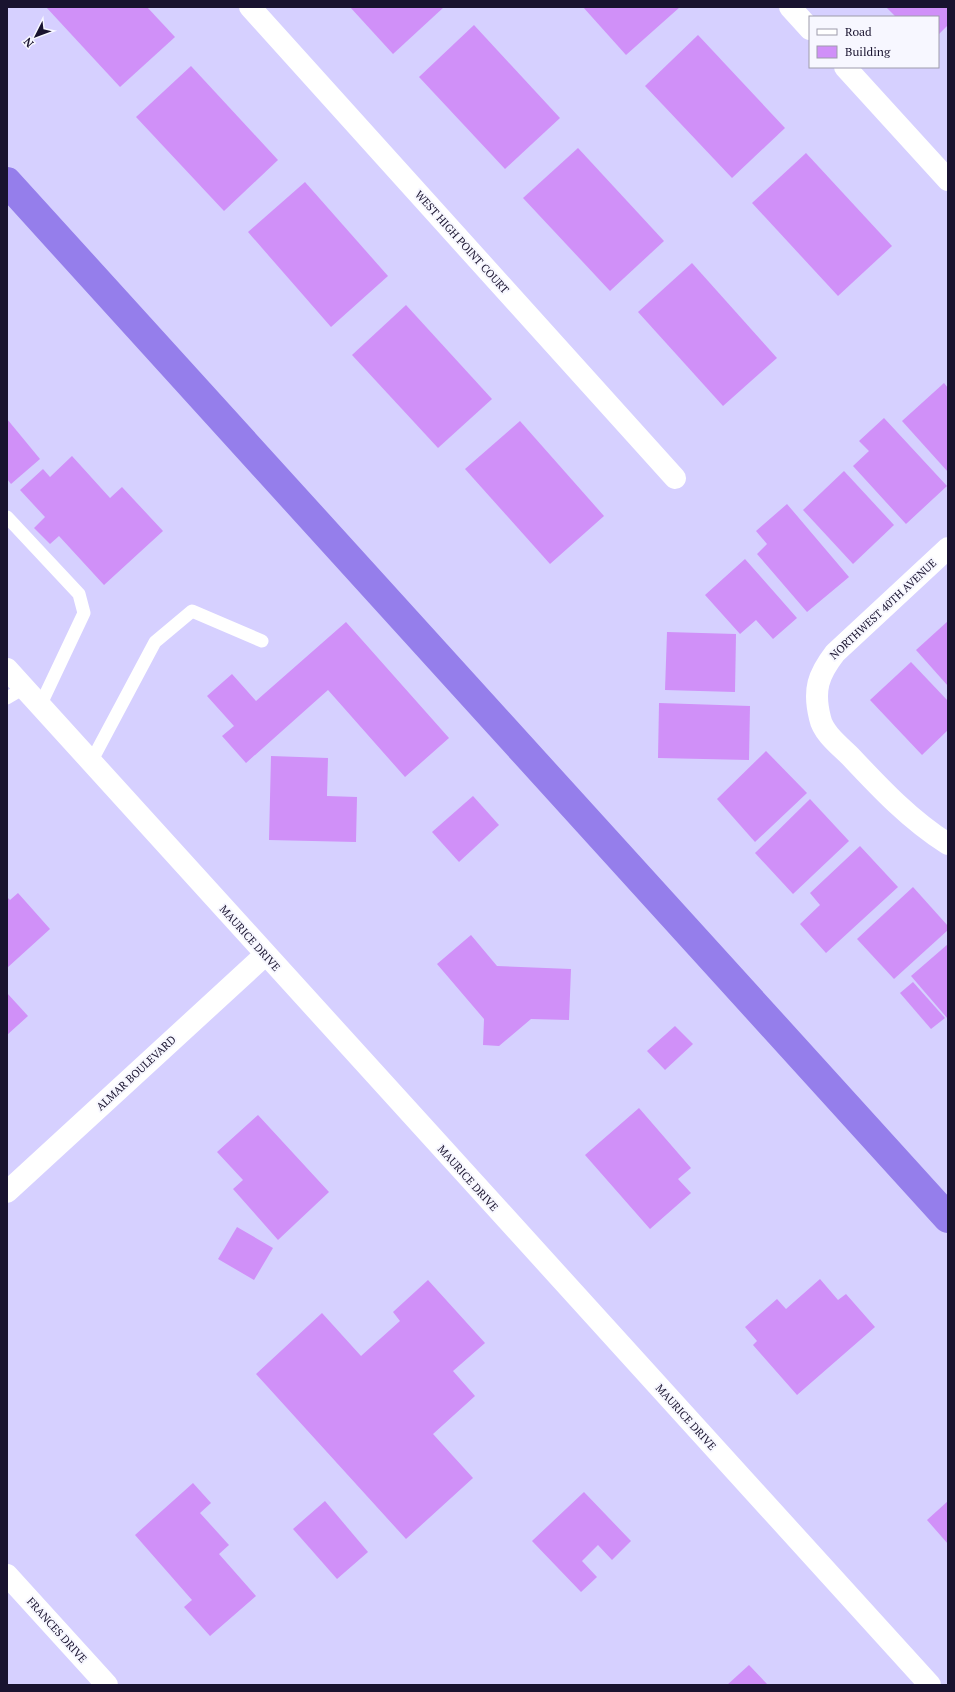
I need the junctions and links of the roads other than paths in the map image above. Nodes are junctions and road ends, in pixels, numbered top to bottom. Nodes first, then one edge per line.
1 (250, 7) edge
2 (790, 7) edge
3 (809, 28) edge
4 (846, 68) edge
5 (948, 180) edge
6 (675, 478) dead end
7 (7, 517) edge
8 (948, 548) edge
9 (262, 641) dead end
10 (7, 669) edge
11 (15, 693) edge
12 (40, 706) junction
13 (91, 762) junction
14 (948, 844) edge
15 (265, 954) junction
16 (7, 1192) edge
17 (7, 1575) edge
18 (107, 1685) edge
19 (930, 1685) edge

1 - 6 street, WEST HIGH POINT COURT
2 - 3 street
4 - 5 street
7 - 12 lane
8 - 14 street, NORTHWEST 40TH AVENUE
9 - 13 lane
10 - 11 street, MAURICE DRIVE
11 - 12 street, MAURICE DRIVE
12 - 13 street, MAURICE DRIVE
13 - 15 street, MAURICE DRIVE
15 - 16 street, ALMAR BOULEVARD
15 - 19 street, MAURICE DRIVE
17 - 18 street, FRANCES DRIVE

